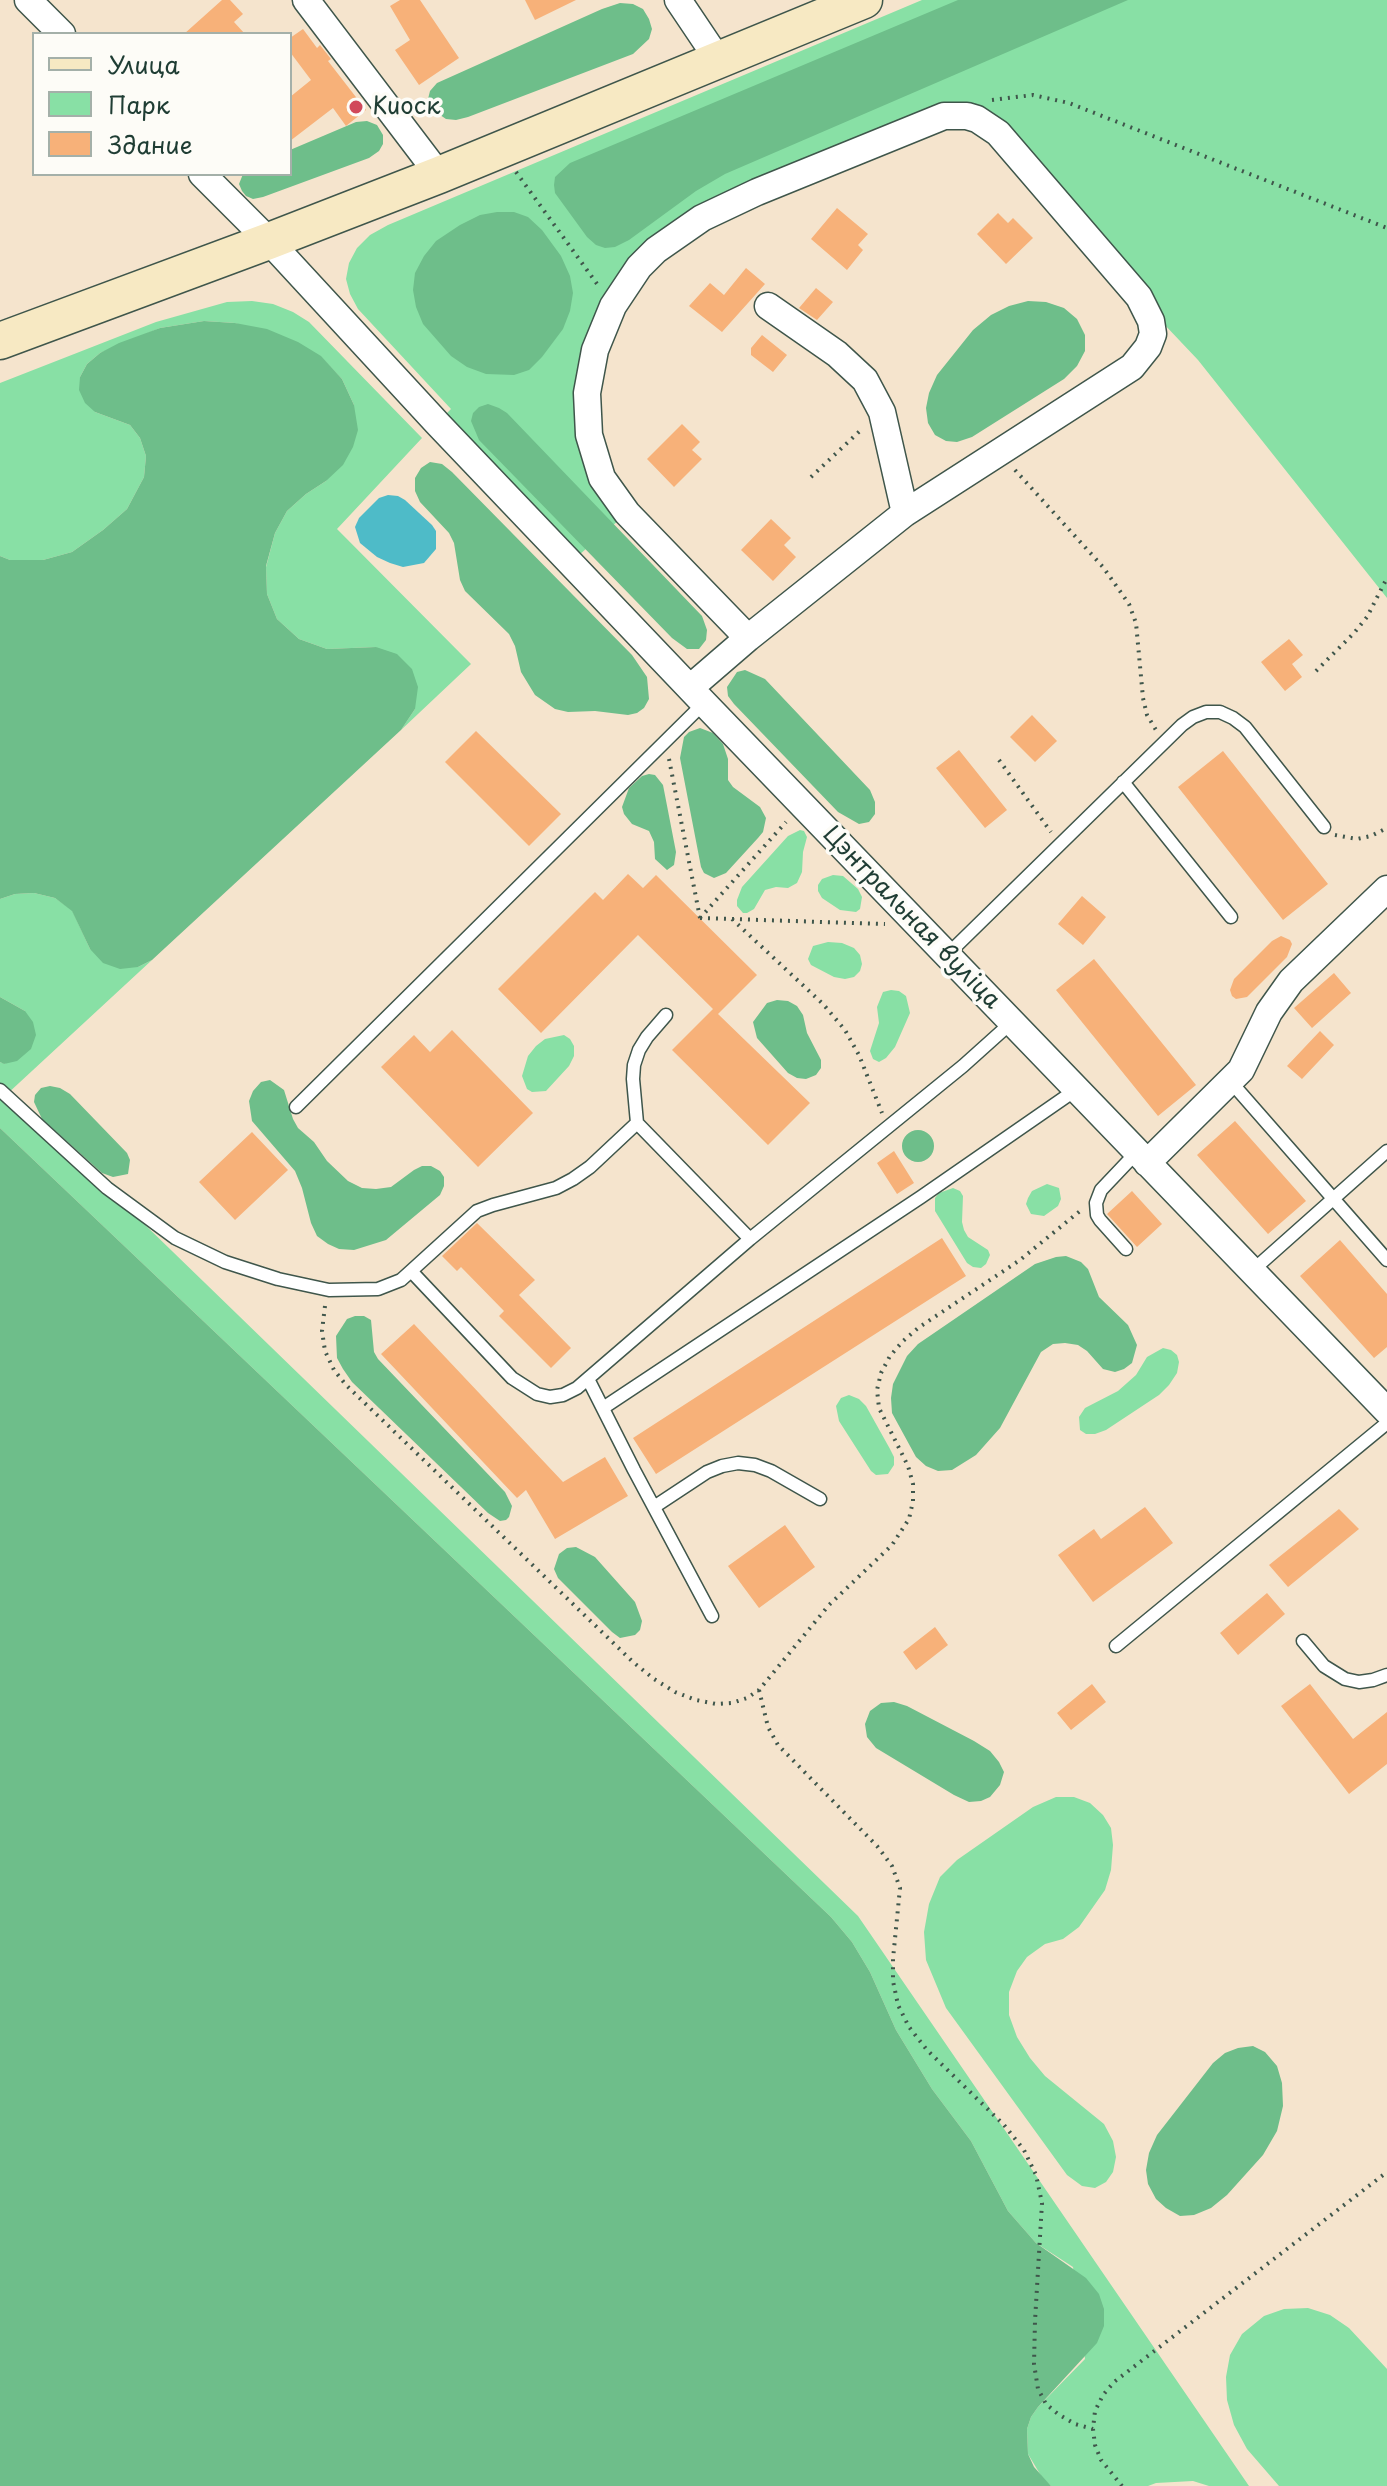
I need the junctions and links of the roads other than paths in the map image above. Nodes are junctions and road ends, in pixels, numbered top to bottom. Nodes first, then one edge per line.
1 (28, 0) edge
2 (306, 0) edge
3 (678, 0) edge
4 (864, 0) edge
5 (60, 32) edge
6 (719, 61) junction
7 (439, 175) junction
8 (204, 176) edge
9 (269, 241) junction
10 (768, 306) dead end
11 (0, 341) edge
12 (905, 513) junction
13 (748, 638) junction
14 (697, 696) junction
15 (1123, 782) junction
16 (1324, 827) road end
17 (1387, 889) edge
18 (1231, 917) dead end
19 (947, 955) junction
20 (666, 1015) dead end
21 (1012, 1022) junction
22 (1231, 1082) junction
23 (1077, 1089) junction
24 (0, 1090) edge
25 (296, 1107) dead end
26 (637, 1123) junction
27 (1387, 1151) edge
28 (1142, 1158) junction
29 (1333, 1198) junction
30 (750, 1239) junction
31 (1126, 1249) dead end
32 (1387, 1260) edge
33 (411, 1271) junction
34 (1252, 1271) junction
35 (588, 1379) junction
36 (603, 1408) junction
37 (1387, 1411) edge
38 (1387, 1423) edge
39 (820, 1499) dead end
40 (654, 1507) junction
41 (712, 1616) dead end
42 (1303, 1641) dead end
43 (1116, 1646) dead end
44 (1387, 1675) edge

1 - 5 street
2 - 7 street
3 - 6 street
4 - 6 main road
6 - 7 main road
7 - 9 main road
8 - 9 street, Цэнтральная вуліца
9 - 11 main road
9 - 14 street, Цэнтральная вуліца
10 - 12 street
12 - 13 street
12 - 13 street
13 - 14 street
14 - 19 street, Цэнтральная вуліца
14 - 25 lane
15 - 16 lane
15 - 18 lane
15 - 19 lane
17 - 22 street
19 - 21 street, Цэнтральная вуліца
20 - 26 lane
21 - 23 street, Цэнтральная вуліца
21 - 30 lane
22 - 28 street
22 - 29 lane
23 - 28 street, Цэнтральная вуліца
23 - 36 lane
24 - 33 lane
26 - 30 lane
26 - 33 lane
27 - 29 lane
28 - 31 lane
28 - 34 street, Цэнтральная вуліца
29 - 32 lane
29 - 34 lane
30 - 35 lane
33 - 35 lane
34 - 37 street, Цэнтральная вуліца
35 - 36 lane
36 - 40 lane
38 - 43 lane
39 - 40 lane
40 - 41 lane
42 - 44 lane

